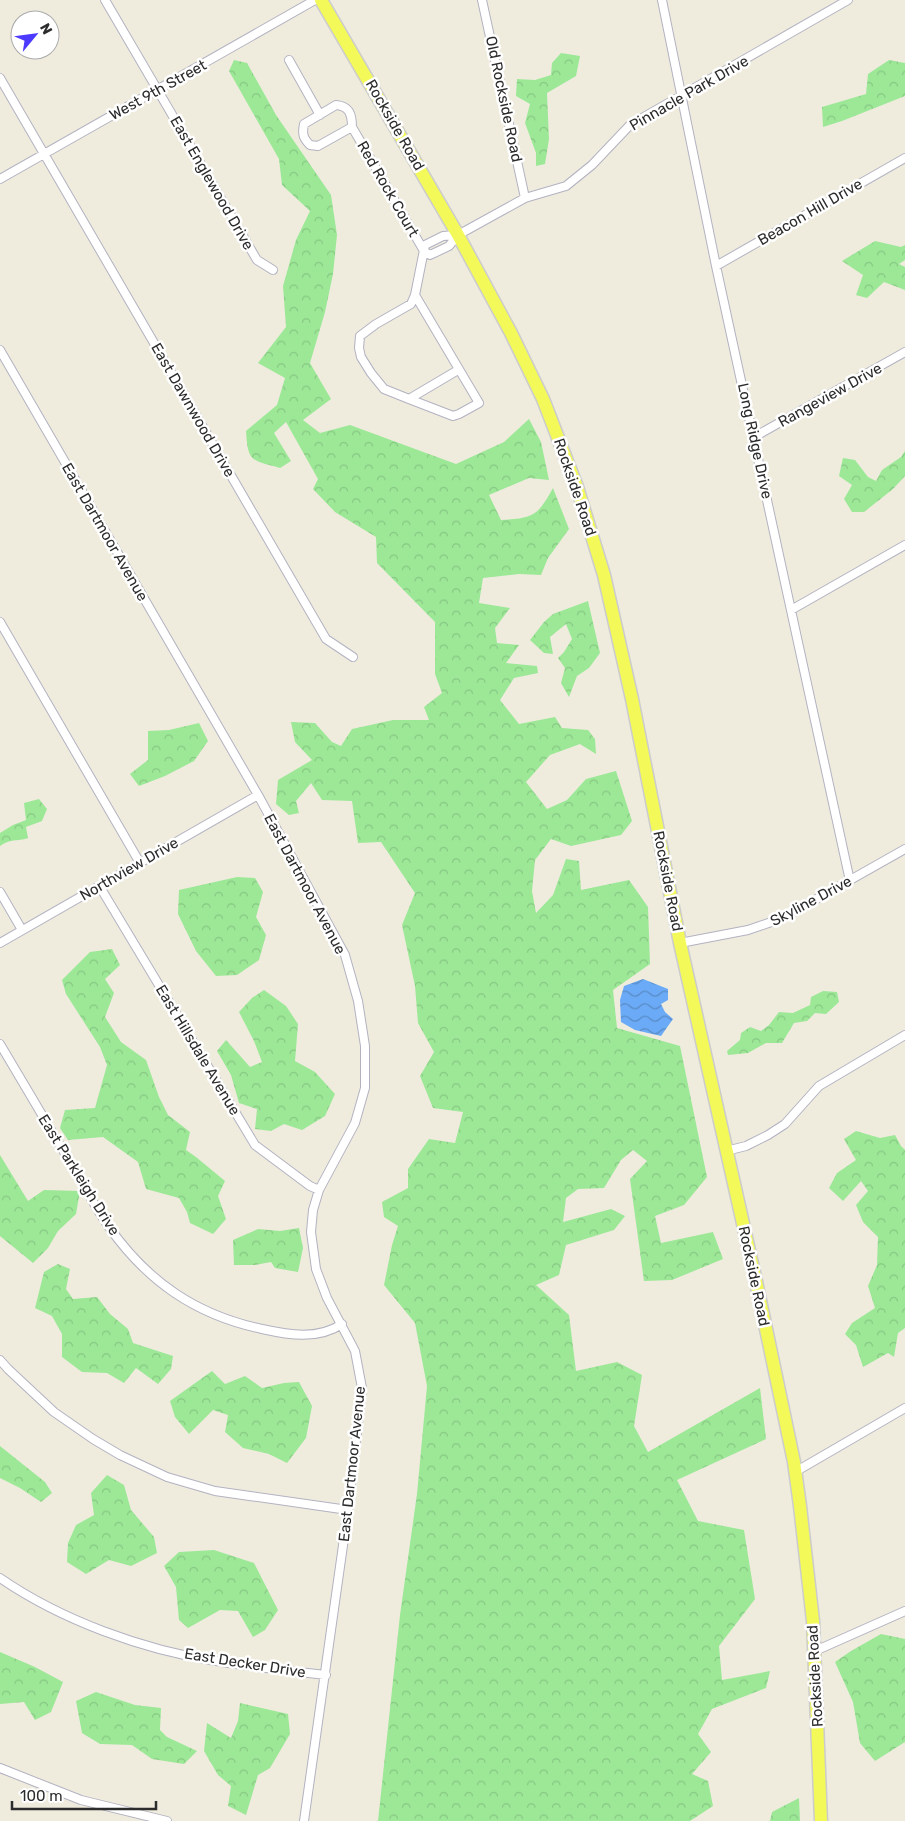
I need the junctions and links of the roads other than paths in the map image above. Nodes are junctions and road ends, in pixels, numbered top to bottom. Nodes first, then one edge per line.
1 (105, 0) edge
2 (315, 0) edge
3 (321, 0) edge
4 (482, 0) edge
5 (662, 0) edge
6 (848, 0) edge
7 (289, 60) dead end
8 (0, 78) edge
9 (158, 90) junction
10 (682, 96) junction
11 (320, 115) junction
12 (352, 127) junction
13 (44, 154) junction
14 (905, 158) edge
15 (0, 179) edge
16 (525, 198) junction
17 (458, 235) junction
18 (424, 251) junction
19 (716, 266) junction
20 (272, 270) dead end
21 (415, 295) junction
22 (0, 350) edge
23 (905, 352) edge
24 (458, 370) junction
25 (409, 398) junction
26 (754, 437) junction
27 (905, 545) edge
28 (791, 610) junction
29 (0, 622) edge
30 (353, 656) dead end
31 (258, 795) junction
32 (905, 849) edge
33 (140, 863) junction
34 (850, 881) junction
35 (100, 887) junction
36 (0, 892) edge
37 (22, 930) junction
38 (0, 943) edge
39 (680, 943) junction
40 (905, 1035) edge
41 (0, 1044) edge
42 (726, 1151) junction
43 (319, 1190) junction
44 (342, 1324) junction
45 (0, 1360) edge
46 (905, 1408) edge
47 (795, 1472) junction
48 (348, 1510) junction
49 (0, 1578) edge
50 (905, 1611) edge
51 (815, 1651) junction
52 (326, 1675) junction
53 (0, 1768) edge
54 (168, 1821) edge
55 (304, 1821) edge
56 (821, 1821) edge

1 - 9 street, East Englewood Drive
2 - 9 street, West 9th Street
3 - 17 main road, Rockside Road
4 - 16 street, Old Rockside Road
5 - 10 street, Long Ridge Drive
6 - 10 street, Pinnacle Park Drive
7 - 11 street
8 - 13 street, East Dawnwood Drive
9 - 13 street, West 9th Street
9 - 20 street, East Englewood Drive
10 - 16 street, Pinnacle Park Drive
10 - 19 street, Long Ridge Drive
11 - 12 street, Red Rock Court
11 - 12 street
12 - 18 street, Red Rock Court
13 - 15 street, West 9th Street
13 - 30 street, East Dawnwood Drive
14 - 19 street, Beacon Hill Drive
16 - 17 street, Pinnacle Park Drive
17 - 18 street, Pinnacle Park Drive
17 - 39 main road, Rockside Road
18 - 21 street
19 - 26 street, Long Ridge Drive
21 - 24 street
21 - 25 street
22 - 31 street, East Dartmoor Avenue
23 - 26 street, Rangeview Drive
24 - 25 street
24 - 25 street
26 - 28 street, Long Ridge Drive
27 - 28 street
28 - 34 street, Long Ridge Drive
29 - 33 street
31 - 33 street, Northview Drive
31 - 43 street, East Dartmoor Avenue
32 - 34 street, Skyline Drive
33 - 35 street, Northview Drive
34 - 39 street, Skyline Drive
35 - 37 street, Northview Drive
35 - 43 street, East Hillsdale Avenue
36 - 37 street
37 - 38 street, Northview Drive
39 - 42 main road, Rockside Road
40 - 42 street
41 - 44 street, East Parkleigh Drive
42 - 47 main road, Rockside Road
43 - 44 street, East Dartmoor Avenue
44 - 48 street, East Dartmoor Avenue
45 - 48 street
46 - 47 street
47 - 51 main road, Rockside Road
48 - 52 street, East Dartmoor Avenue
49 - 52 street, East Decker Drive
50 - 51 street
51 - 56 main road, Rockside Road
52 - 55 street, East Dartmoor Avenue
53 - 54 street

